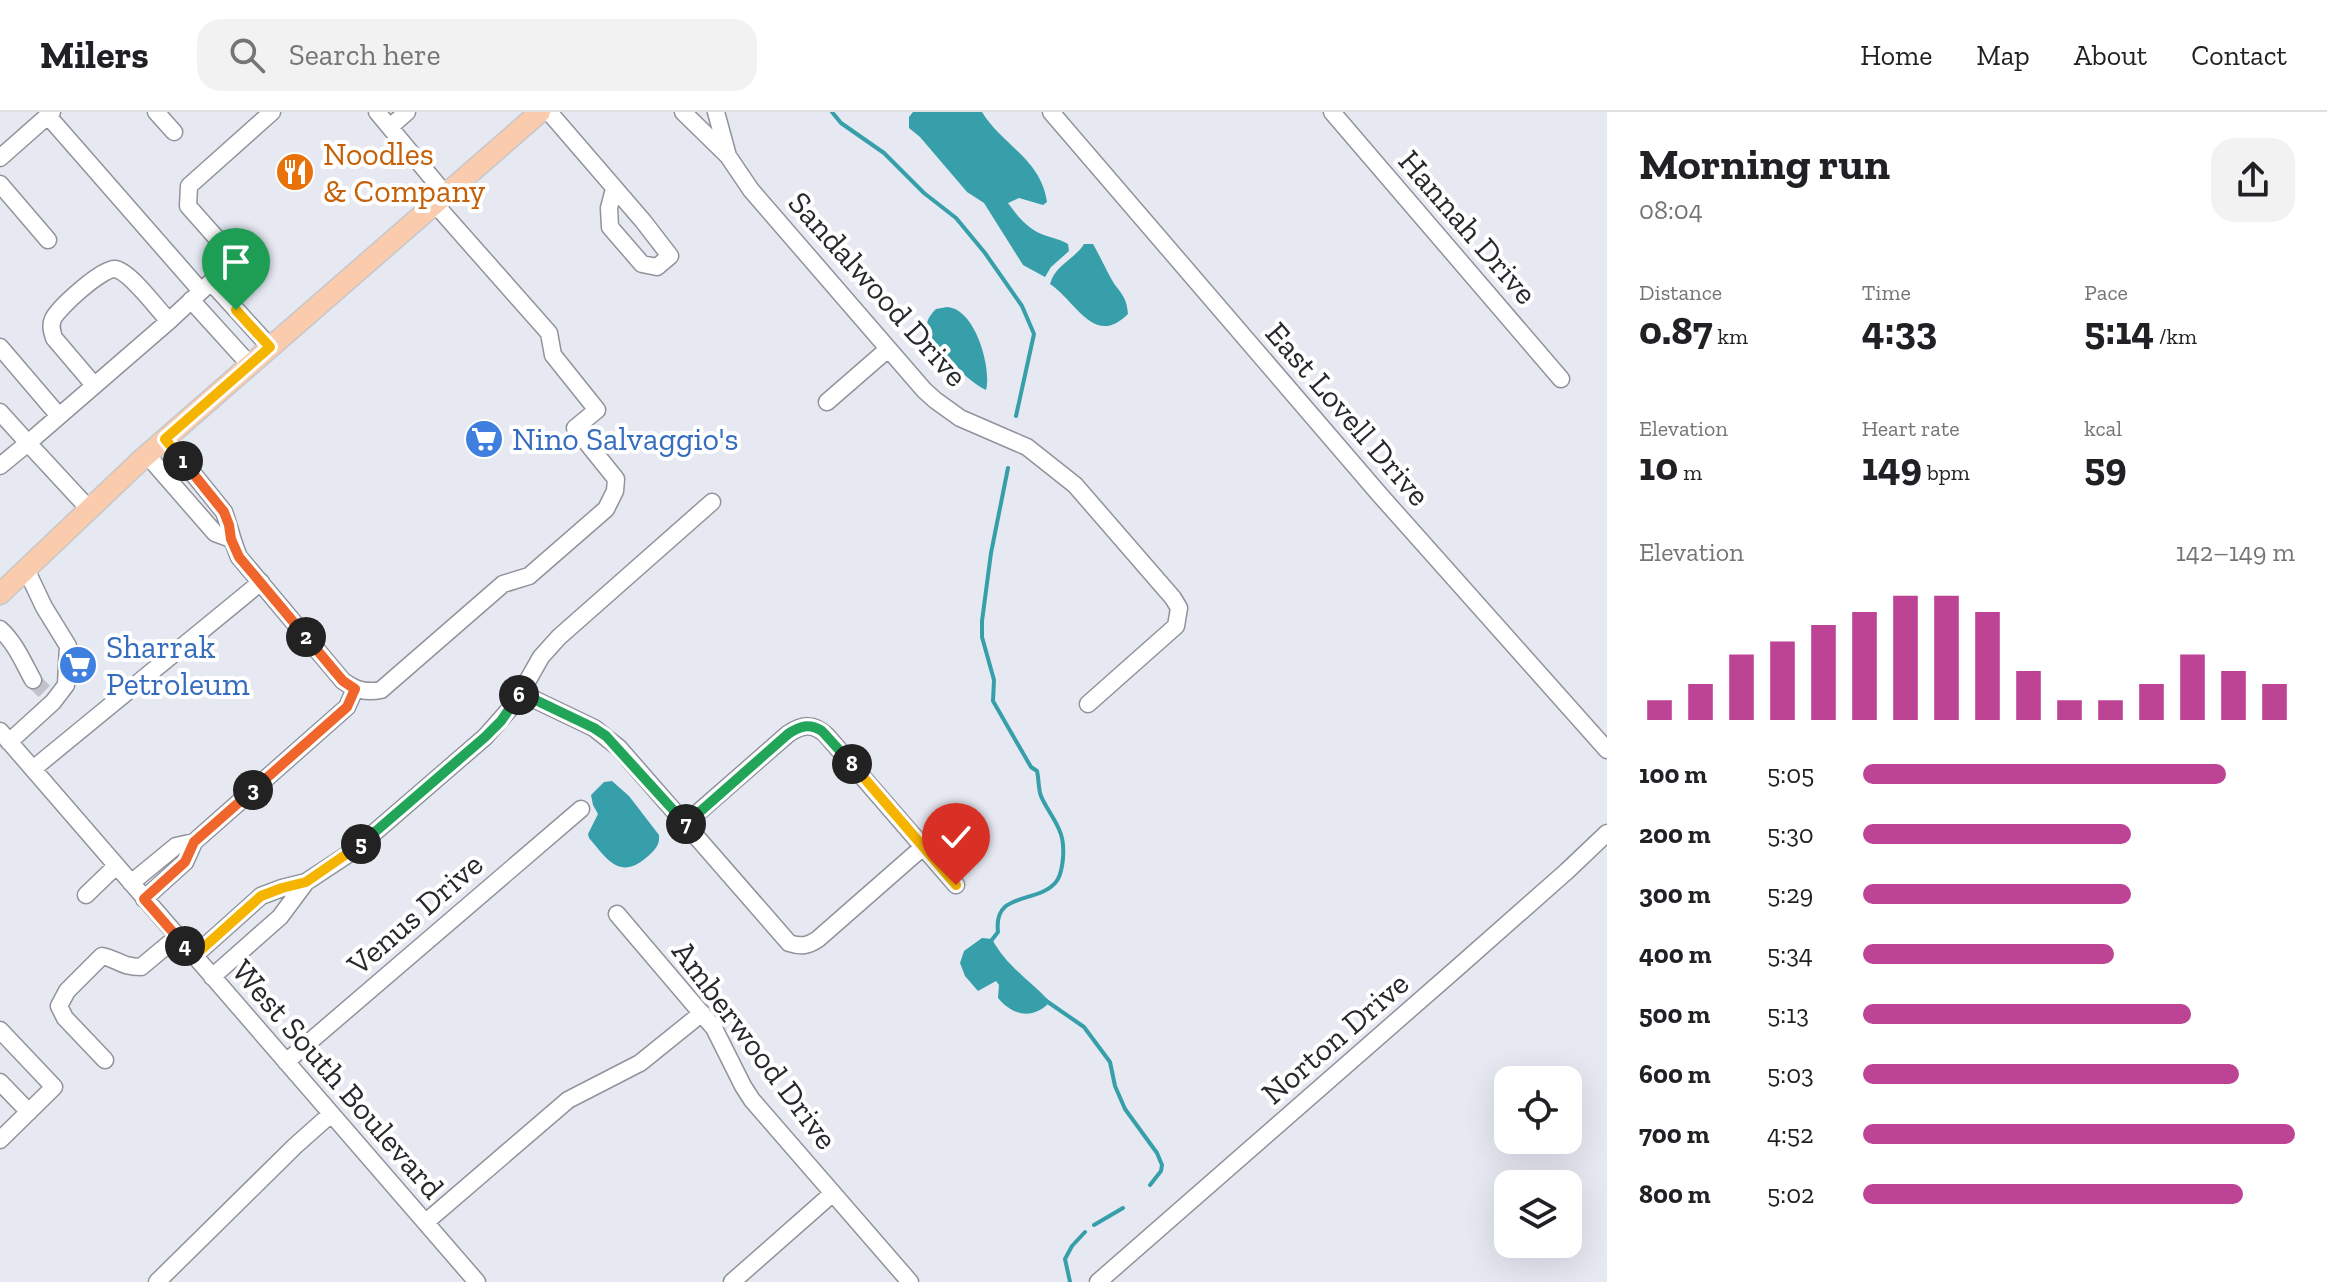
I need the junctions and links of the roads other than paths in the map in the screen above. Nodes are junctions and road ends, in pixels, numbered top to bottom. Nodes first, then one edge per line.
1 (156, 112) edge
2 (272, 112) edge
3 (377, 112) edge
4 (407, 112) edge
5 (540, 112) edge
6 (549, 112) edge
7 (683, 112) edge
8 (716, 112) edge
9 (1051, 112) edge
10 (1332, 112) edge
11 (50, 114) edge
12 (390, 127) junction
13 (174, 132) dead end
14 (728, 156) junction
15 (0, 158) edge
16 (0, 184) edge
17 (614, 189) junction
18 (441, 200) junction
19 (48, 240) dead end
20 (236, 260) dead end
21 (201, 291) junction
22 (169, 321) junction
23 (0, 347) edge
24 (270, 347) junction
25 (888, 349) junction
26 (250, 365) junction
27 (1561, 379) dead end
28 (94, 385) junction
29 (827, 402) dead end
30 (0, 412) edge
31 (59, 416) junction
32 (165, 439) junction
33 (28, 443) junction
34 (147, 455) junction
35 (0, 466) edge
36 (212, 497) junction
37 (712, 502) dead end
38 (89, 509) junction
39 (199, 517) junction
40 (231, 539) junction
41 (26, 569) junction
42 (261, 582) junction
43 (0, 594) edge
44 (0, 629) edge
45 (355, 689) junction
46 (44, 691) junction
47 (521, 693) junction
48 (1088, 704) dead end
49 (5, 736) edge
50 (1607, 750) edge
51 (33, 769) junction
52 (581, 809) dead end
53 (685, 824) junction
54 (1607, 833) edge
55 (194, 842) junction
56 (923, 847) junction
57 (116, 866) junction
58 (306, 882) junction
59 (131, 883) junction
60 (956, 885) dead end
61 (86, 895) dead end
62 (144, 899) junction
63 (617, 914) dead end
64 (177, 937) junction
65 (194, 956) junction
66 (212, 977) junction
67 (702, 1013) junction
68 (0, 1030) edge
69 (105, 1060) dead end
70 (286, 1062) junction
71 (0, 1082) edge
72 (29, 1112) junction
73 (331, 1114) junction
74 (0, 1140) edge
75 (833, 1193) junction
76 (426, 1222) junction
77 (157, 1282) edge
78 (477, 1282) edge
79 (732, 1282) edge
80 (910, 1282) edge
81 (1098, 1282) edge

1 - 13 street
2 - 20 street
3 - 12 street
4 - 12 street
5 - 18 main road
6 - 17 street
7 - 14 street, Sandalwood Drive
8 - 14 street, Sandalwood Drive
9 - 50 street, East Lovell Drive
10 - 27 street, Hannah Drive
11 - 15 street
11 - 21 street
12 - 18 street
14 - 25 street, Sandalwood Drive
16 - 19 street
17 - 17 street
18 - 24 main road
18 - 45 street
21 - 22 street
21 - 24 street
21 - 26 street
22 - 28 street
22 - 28 street
23 - 31 street
24 - 26 main road
25 - 29 street
25 - 48 street, Sandalwood Drive
26 - 32 main road
28 - 31 street
30 - 33 street
31 - 33 street
32 - 34 main road
32 - 36 street
33 - 35 street
33 - 38 street
34 - 38 main road
34 - 39 street
36 - 39 street
36 - 40 street
37 - 47 street
38 - 41 main road
39 - 40 street
40 - 42 street
41 - 43 main road
41 - 46 street
42 - 45 street
42 - 51 street
44 - 46 street
45 - 55 street
46 - 49 street
47 - 53 street
47 - 58 street
49 - 51 street, West South Boulevard
51 - 57 street, West South Boulevard
52 - 70 street, Venus Drive
53 - 56 street
53 - 56 street
54 - 81 street, Norton Drive
55 - 59 street
55 - 62 street
56 - 60 street
57 - 59 street, West South Boulevard
57 - 61 street
58 - 65 street
58 - 66 street
59 - 62 street, West South Boulevard
62 - 64 street, West South Boulevard
63 - 67 street, Amberwood Drive
64 - 65 street, West South Boulevard
64 - 69 street
65 - 66 street, West South Boulevard
66 - 70 street, West South Boulevard
67 - 75 street, Amberwood Drive
67 - 76 street
68 - 72 street
70 - 73 street, West South Boulevard
71 - 72 street
72 - 74 street
73 - 76 street, West South Boulevard
73 - 77 street
75 - 79 street
75 - 80 street, Amberwood Drive
76 - 78 street, West South Boulevard

